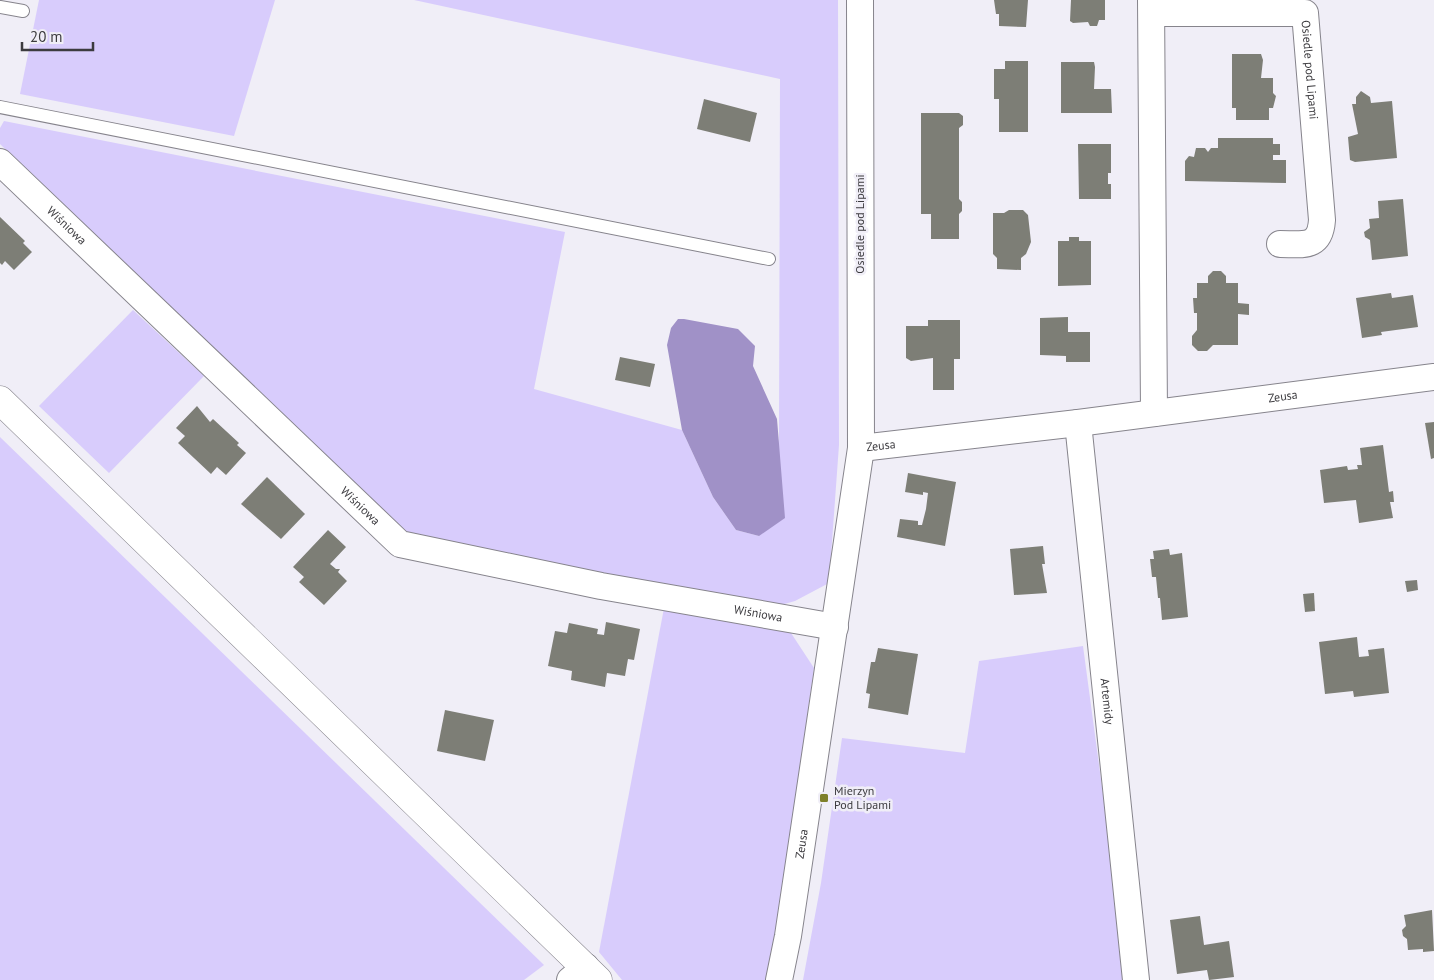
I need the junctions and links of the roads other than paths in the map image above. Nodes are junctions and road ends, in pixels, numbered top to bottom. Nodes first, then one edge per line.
1 (860, 0) edge
2 (1152, 6) edge
3 (0, 7) edge
4 (23, 12) dead end
5 (0, 107) edge
6 (0, 162) edge
7 (1280, 244) dead end
8 (769, 259) dead end
9 (1434, 377) edge
10 (0, 400) edge
11 (1154, 414) junction
12 (1078, 423) junction
13 (861, 448) junction
14 (835, 627) junction
15 (585, 976) edge
16 (779, 980) edge
17 (1136, 980) edge

1 - 13 street, Osiedle pod Lipami
2 - 7 street, Osiedle pod Lipami
2 - 11 street, Osiedle pod Lipami
3 - 4 lane
5 - 8 lane
6 - 14 street, Wiśniowa
9 - 11 street, Zeusa
10 - 15 street
11 - 12 street, Zeusa
12 - 13 street, Zeusa
12 - 17 street, Artemidy
13 - 14 street, Zeusa
14 - 16 street, Zeusa

